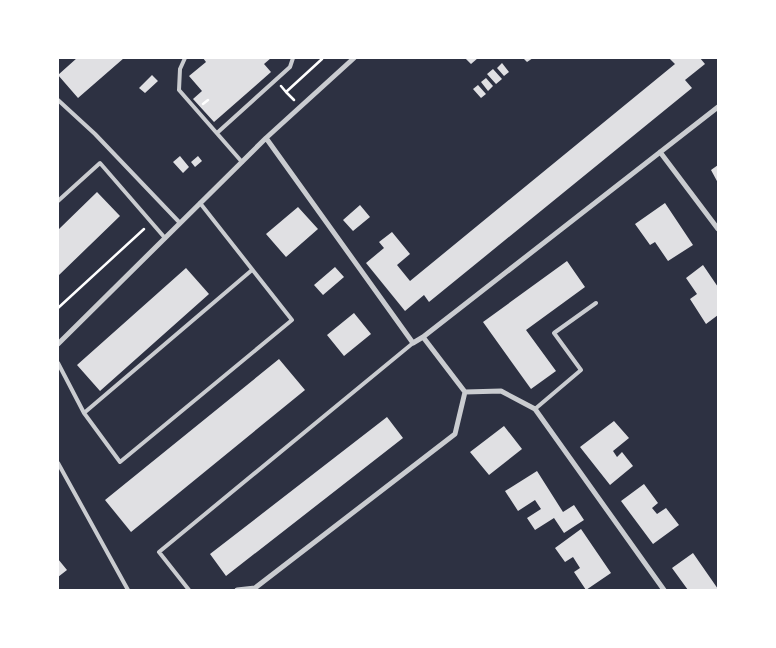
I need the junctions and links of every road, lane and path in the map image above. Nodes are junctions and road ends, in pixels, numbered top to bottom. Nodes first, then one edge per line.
1 (185, 58) edge
2 (293, 58) edge
3 (354, 58) edge
4 (322, 59) dead end
5 (276, 80) junction
6 (58, 100) edge
7 (718, 107) edge
8 (217, 134) junction
9 (266, 138) junction
10 (660, 152) junction
11 (242, 162) junction
12 (58, 201) edge
13 (200, 203) junction
14 (151, 222) junction
15 (180, 223) junction
16 (718, 229) edge
17 (164, 238) junction
18 (252, 270) junction
19 (596, 303) dead end
20 (58, 308) edge
21 (423, 337) junction
22 (414, 343) junction
23 (58, 344) edge
24 (58, 363) edge
25 (465, 392) junction
26 (535, 409) junction
27 (84, 413) junction
28 (58, 463) edge
29 (128, 590) edge
30 (189, 590) edge
31 (237, 590) edge
32 (664, 590) edge

1 - 8 lane
2 - 5 lane
3 - 9 street
4 - 5 path
5 - 8 lane
6 - 15 lane
7 - 10 street
8 - 11 lane
9 - 11 street
9 - 22 street
10 - 16 street
10 - 21 street
11 - 13 street
12 - 14 lane
13 - 15 street
13 - 18 lane
14 - 17 lane
14 - 20 path
15 - 17 street
17 - 23 street
18 - 27 lane
18 - 27 lane
19 - 26 lane
21 - 22 street
21 - 25 street
22 - 30 lane
24 - 27 lane
25 - 26 street
25 - 31 street
26 - 32 street
28 - 29 lane

